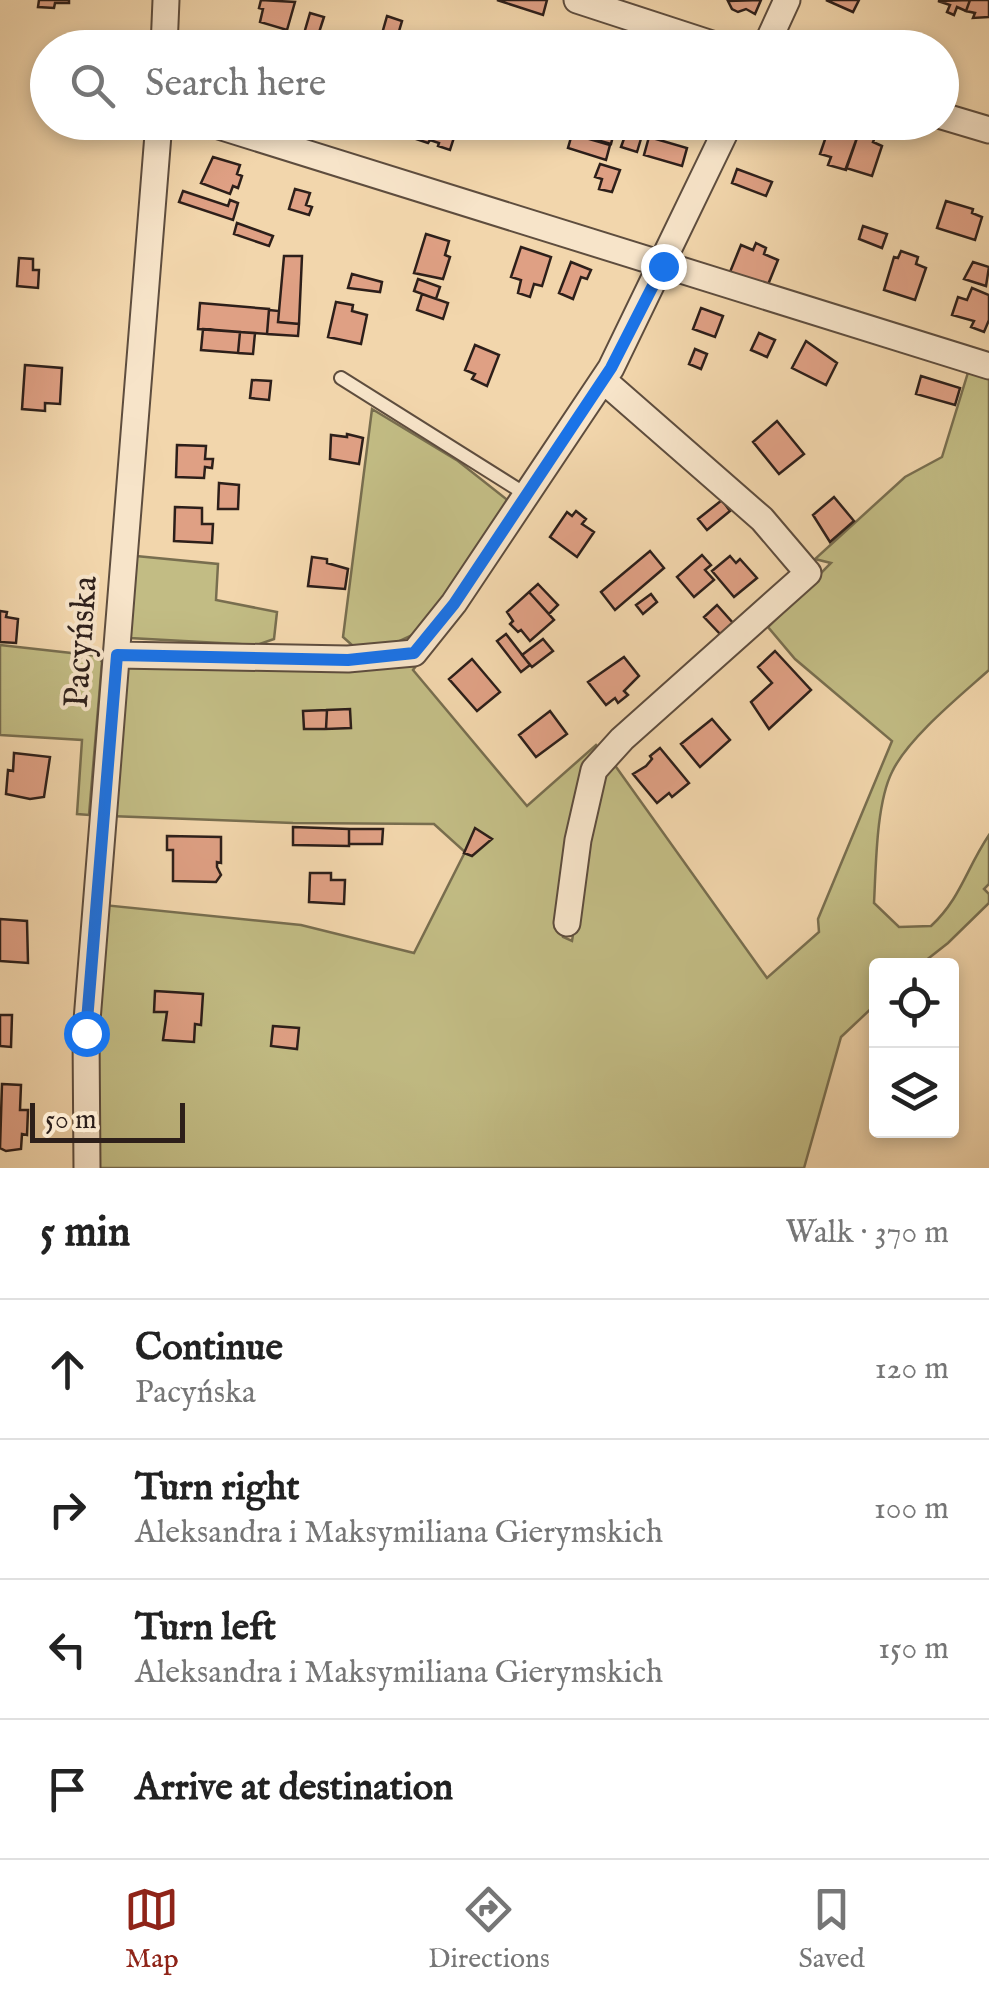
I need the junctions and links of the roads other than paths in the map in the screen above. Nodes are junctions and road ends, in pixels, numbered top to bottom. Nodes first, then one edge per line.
1 (166, 0) edge
2 (576, 0) edge
3 (786, 0) edge
4 (165, 30) edge
5 (668, 30) edge
6 (773, 30) edge
7 (959, 121) edge
8 (989, 130) edge
9 (157, 140) edge
10 (263, 140) edge
11 (722, 140) edge
12 (663, 266) junction
13 (989, 366) edge
14 (340, 378) dead end
15 (603, 380) junction
16 (527, 494) junction
17 (117, 655) junction
18 (566, 924) dead end
19 (88, 1168) edge

1 - 4 street
2 - 5 street
3 - 6 street
7 - 8 street
9 - 17 street, Pacyńska
10 - 12 street
11 - 12 street
12 - 13 street
12 - 15 street
14 - 16 lane
15 - 16 street
15 - 18 street
16 - 17 street
17 - 19 street, Pacyńska

